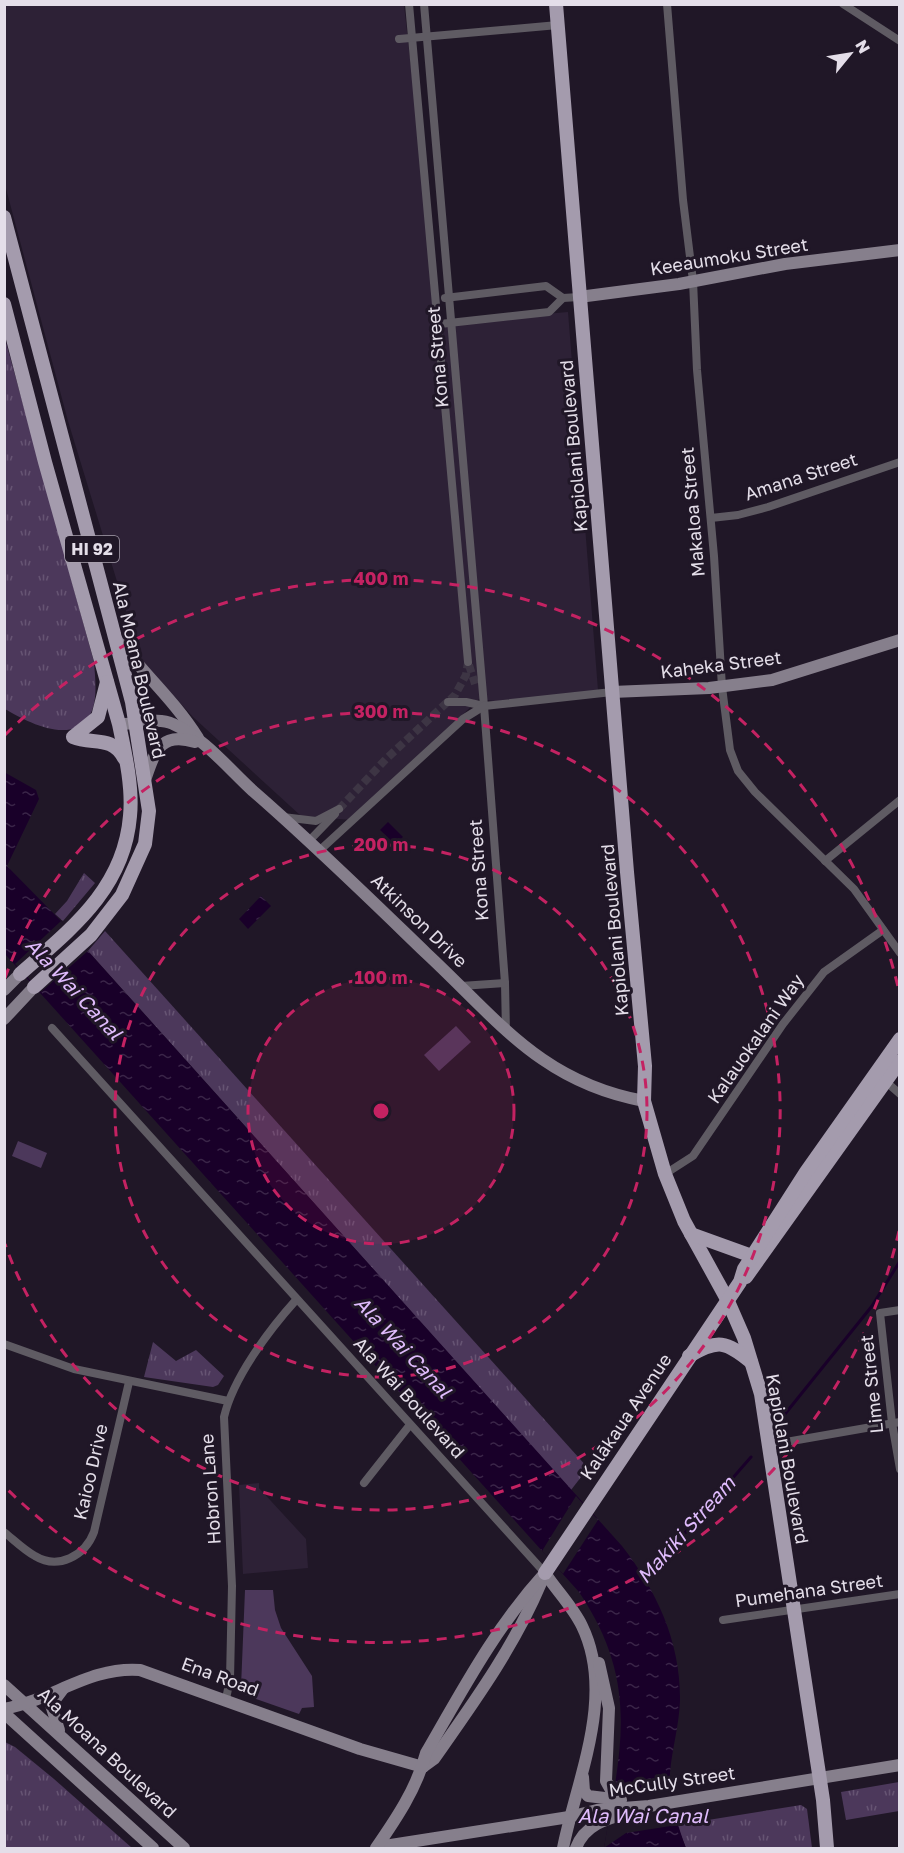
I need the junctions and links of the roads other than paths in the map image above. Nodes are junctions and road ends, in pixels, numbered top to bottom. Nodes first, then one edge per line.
1 (409, 4) edge
2 (424, 4) edge
3 (556, 4) edge
4 (667, 4) edge
5 (843, 4) edge
6 (558, 24) junction
7 (427, 37) junction
8 (412, 38) junction
9 (399, 39) dead end
10 (900, 41) edge
11 (4, 217) edge
12 (900, 250) edge
13 (693, 281) junction
14 (579, 297) junction
15 (450, 298) junction
16 (563, 298) junction
17 (437, 299) junction
18 (4, 304) edge
19 (453, 321) junction
20 (440, 324) junction
21 (900, 462) edge
22 (711, 518) junction
23 (116, 638) junction
24 (900, 640) edge
25 (468, 662) tunnel mouth
26 (107, 681) junction
27 (476, 687) tunnel mouth
28 (722, 687) junction
29 (612, 692) junction
30 (448, 702) dead end
31 (484, 706) junction
32 (119, 724) junction
33 (137, 724) junction
34 (202, 744) junction
35 (126, 762) junction
36 (145, 780) junction
37 (900, 800) edge
38 (283, 817) junction
39 (309, 841) junction
40 (319, 851) junction
41 (825, 861) junction
42 (883, 930) junction
43 (900, 953) edge
44 (20, 974) joint
45 (505, 983) junction
46 (461, 986) junction
47 (34, 987) joint
48 (4, 990) edge
49 (4, 1019) edge
50 (52, 1028) dead end
51 (506, 1032) junction
52 (900, 1039) edge
53 (900, 1061) edge
54 (874, 1071) junction
55 (885, 1081) junction
56 (900, 1094) edge
57 (644, 1101) junction
58 (665, 1174) junction
59 (691, 1234) junction
60 (752, 1256) junction
61 (740, 1282) junction
62 (727, 1299) junction
63 (296, 1300) junction
64 (900, 1310) edge
65 (4, 1344) edge
66 (686, 1358) junction
67 (752, 1364) junction
68 (129, 1382) junction
69 (228, 1401) junction
70 (896, 1423) edge
71 (409, 1426) junction
72 (769, 1445) junction
73 (900, 1469) edge
74 (364, 1483) dead end
75 (4, 1532) edge
76 (545, 1573) junction
77 (900, 1594) edge
78 (793, 1611) junction
79 (723, 1620) dead end
80 (580, 1623) junction
81 (4, 1685) edge
82 (64, 1688) junction
83 (226, 1699) junction
84 (28, 1704) junction
85 (4, 1711) edge
86 (61, 1735) junction
87 (584, 1763) junction
88 (900, 1765) edge
89 (423, 1767) junction
90 (820, 1778) junction
91 (611, 1796) junction
92 (649, 1806) junction
93 (569, 1816) junction
94 (826, 1827) junction
95 (153, 1848) edge
96 (184, 1848) edge
97 (377, 1848) edge
98 (563, 1848) edge
99 (576, 1848) edge
100 (827, 1848) edge
101 (832, 1848) edge

1 - 8 street, Kona Street
2 - 7 street, Kona Street
3 - 6 main road, Kapiolani Boulevard
4 - 13 street, Makaloa Street
5 - 10 street
6 - 7 street
6 - 14 main road, Kapiolani Boulevard
7 - 8 street
7 - 15 street, Kona Street
8 - 9 street
8 - 17 street, Kona Street
11 - 23 main road, Ala Moana Boulevard / HI 92
12 - 13 main road, Keeaumoku Street
13 - 14 main road, Keeaumoku Street
13 - 22 street, Makaloa Street
14 - 16 street, Keeaumoku Street
14 - 29 main road, Kapiolani Boulevard
15 - 16 street, Keeaumoku Street
15 - 17 street, Keeaumoku Street
15 - 19 street, Kona Street
16 - 19 street, Keeaumoku Street
17 - 20 street, Kona Street
18 - 26 main road, Ala Moana Boulevard / HI 92
19 - 20 street, Keeaumoku Street
19 - 31 street, Kona Street
20 - 25 street, Kona Street
21 - 22 street, Amana Street
22 - 28 street, Makaloa Street
23 - 33 main road, Ala Moana Boulevard / HI 92
23 - 34 main road
24 - 28 main road, Kaheka Street
26 - 32 main road, Ala Moana Boulevard / HI 92
26 - 35 main road
27 - 31 street, Kona Street
28 - 29 main road, Kaheka Street
28 - 41 street, Makaloa Street
29 - 31 street
29 - 57 main road, Kapiolani Boulevard
30 - 31 street
31 - 40 street
31 - 45 street, Kona Street
32 - 33 main road, Atkinson Drive
32 - 35 main road, Ala Moana Boulevard / HI 92
33 - 34 main road, Atkinson Drive
33 - 36 main road, Ala Moana Boulevard / HI 92
34 - 36 main road
34 - 38 main road, Atkinson Drive
35 - 44 main road, Ala Moana Boulevard / HI 92
36 - 47 main road, Ala Moana Boulevard / HI 92
37 - 41 street
38 - 39 main road, Atkinson Drive
38 - 39 street
39 - 40 main road, Atkinson Drive
40 - 46 main road, Atkinson Drive
41 - 42 street, Makaloa Street
42 - 43 street, Makaloa Street
42 - 58 street, Kalauokalani Way
44 - 48 main road, Ala Moana Boulevard / HI 92
45 - 46 street
45 - 51 street, Kona Street
46 - 51 main road, Atkinson Drive
47 - 49 main road, Ala Moana Boulevard / HI 92
50 - 63 street, Ala Wai Boulevard
51 - 57 main road, Atkinson Drive
52 - 54 main road, Kalākaua Avenue
53 - 55 main road, Kalākaua Avenue
54 - 55 street
54 - 60 main road, Kalākaua Avenue
55 - 56 street
55 - 61 main road, Kalākaua Avenue
57 - 58 main road, Kapiolani Boulevard
58 - 59 main road, Kapiolani Boulevard
59 - 60 main road
59 - 62 main road, Kapiolani Boulevard
60 - 61 main road, Kalākaua Avenue
61 - 62 main road, Kalākaua Avenue
62 - 66 main road, Kalākaua Avenue
62 - 67 main road, Kapiolani Boulevard
63 - 69 street
63 - 71 street, Ala Wai Boulevard
64 - 70 street, Lime Street
65 - 68 street
66 - 67 main road
66 - 76 main road, Kalākaua Avenue
67 - 72 main road, Kapiolani Boulevard
68 - 69 street
68 - 75 street, Kaioo Drive
69 - 83 street, Hobron Lane
70 - 72 street
70 - 73 street, Lime Street
71 - 74 street
71 - 76 street, Ala Wai Boulevard
72 - 78 main road, Kapiolani Boulevard
76 - 80 main road, Ala Wai Boulevard
76 - 89 main road, Kalākaua Avenue
76 - 89 main road, Kalākaua Avenue
77 - 78 street, Pumehana Street
78 - 79 street, Pumehana Street
78 - 90 main road, Kapiolani Boulevard
80 - 87 main road, Ala Wai Boulevard
80 - 91 main road
81 - 84 main road, Ala Moana Boulevard
82 - 83 main road, Ena Road
82 - 84 main road, Ena Road
82 - 86 main road
83 - 89 main road, Ena Road
84 - 85 main road, Ena Road
84 - 86 main road, Ala Moana Boulevard
85 - 95 main road
86 - 96 main road, Ala Moana Boulevard
87 - 91 main road
87 - 93 main road, Ala Wai Boulevard
88 - 90 main road, McCully Street
89 - 97 main road, Kalākaua Avenue
90 - 92 main road, McCully Street
90 - 94 main road, Kapiolani Boulevard
91 - 92 main road
92 - 93 main road, McCully Street
92 - 99 main road
93 - 97 main road, McCully Street
93 - 98 main road, Ala Wai Boulevard
94 - 100 main road, Kapiolani Boulevard
94 - 101 main road, Kapiolani Boulevard

